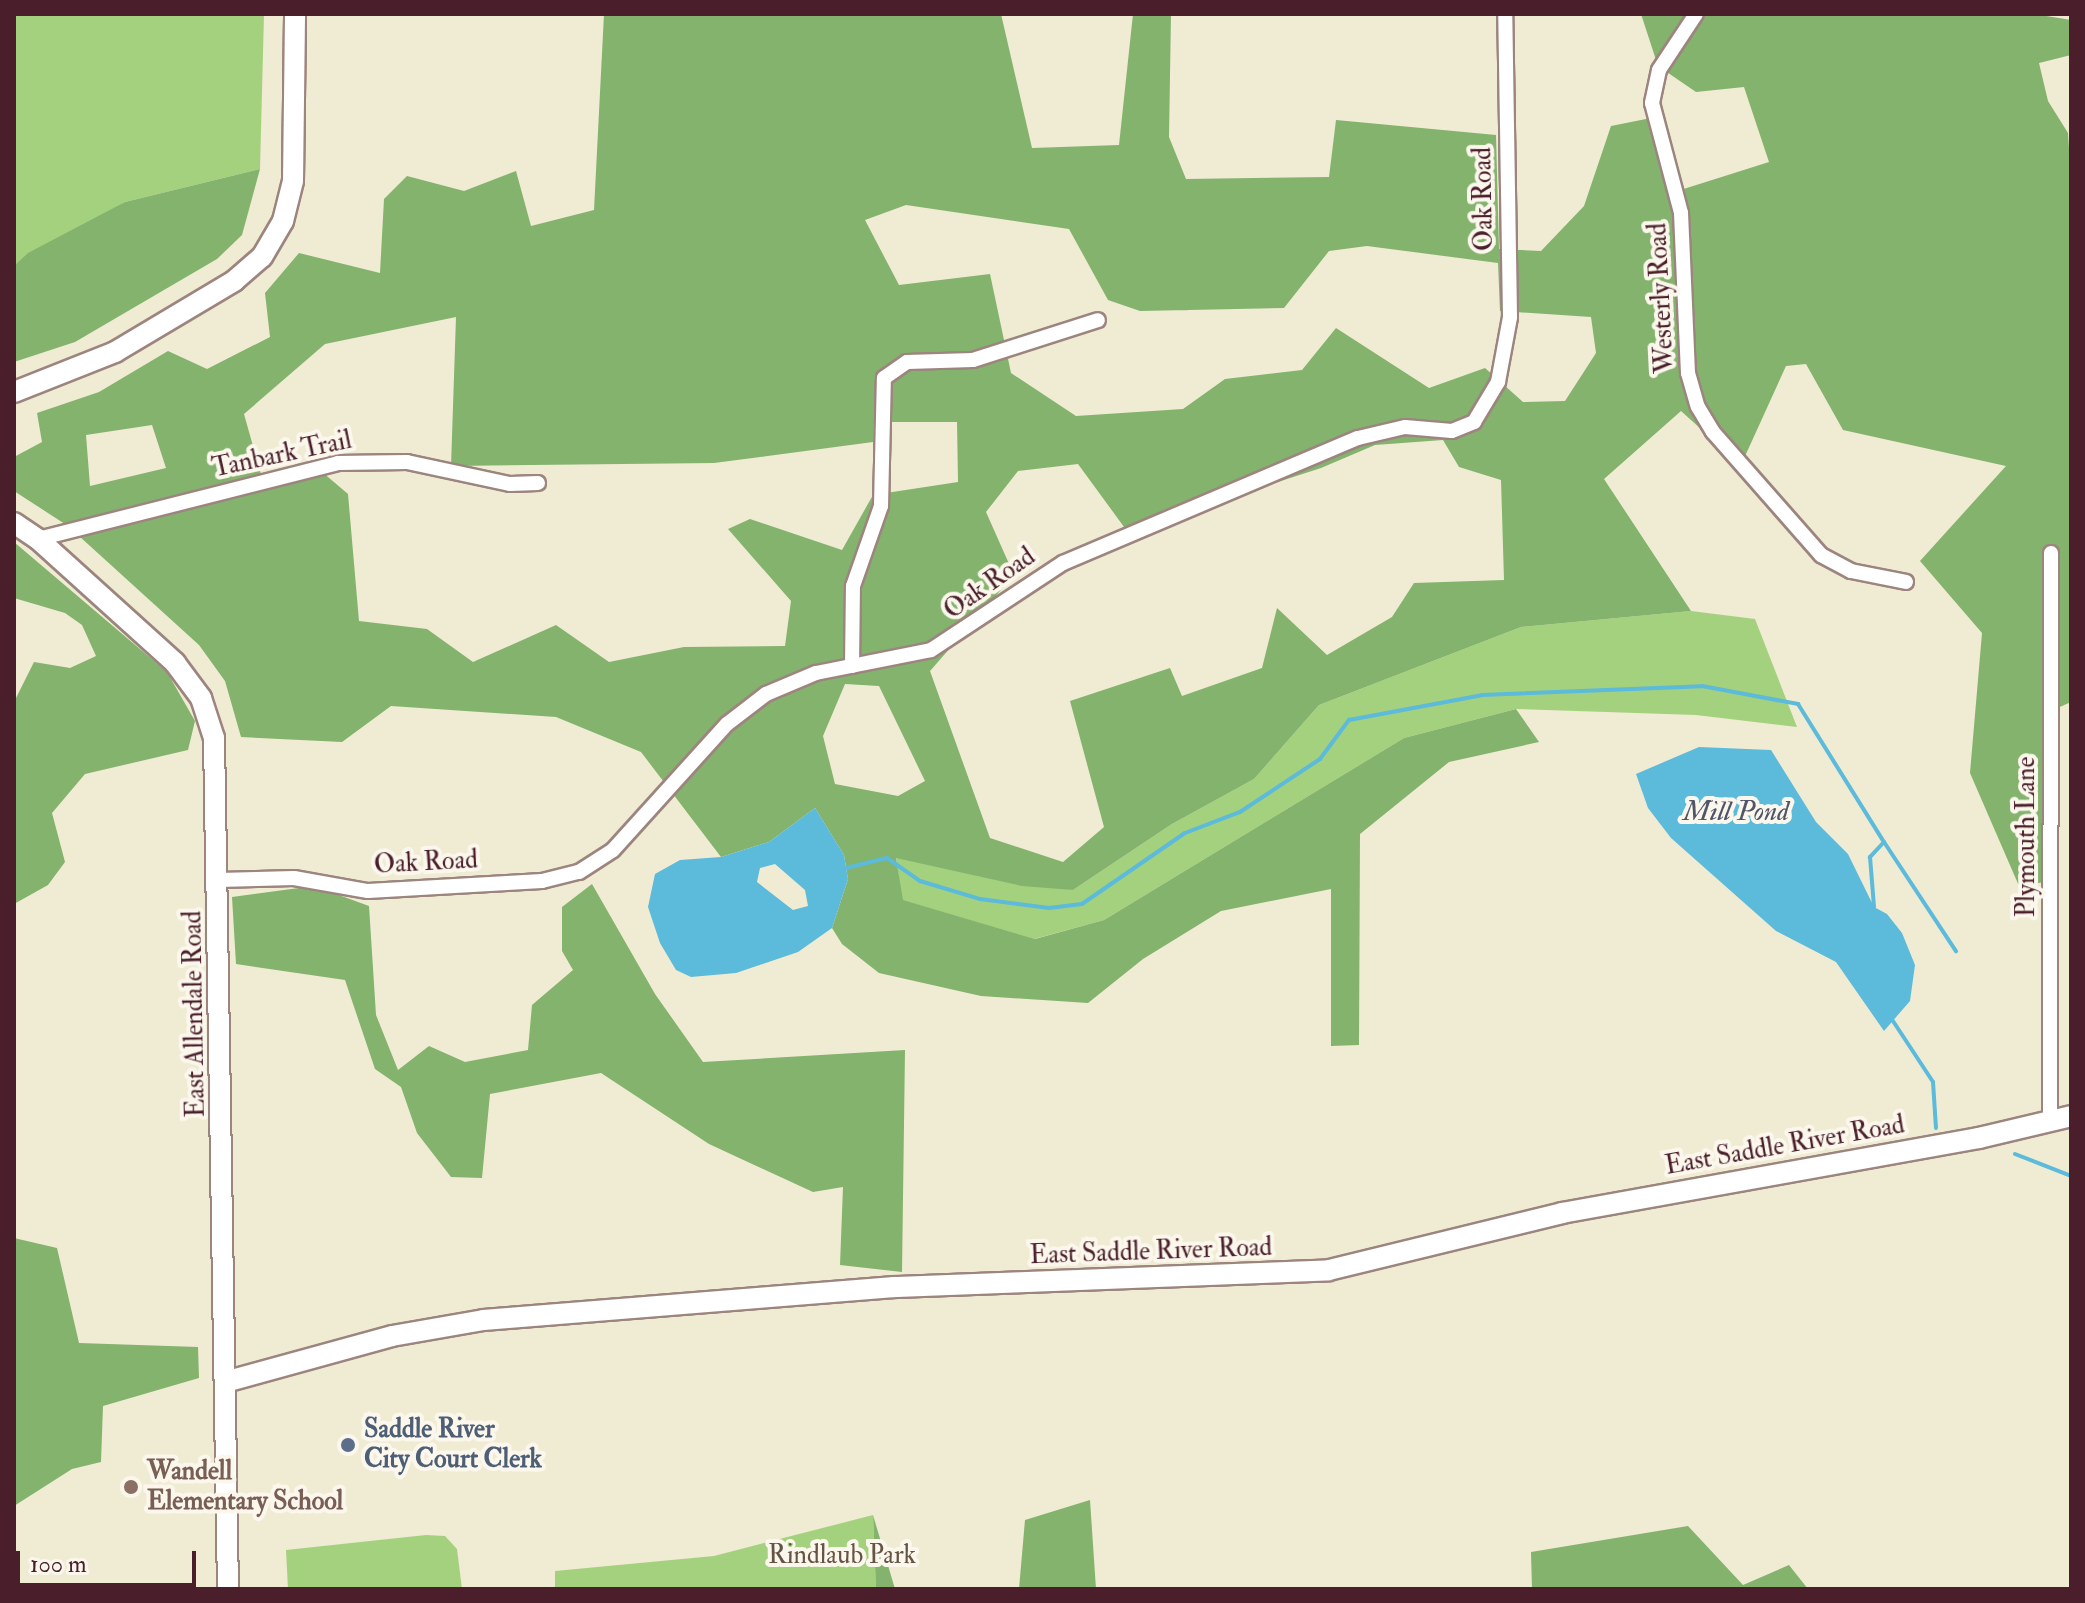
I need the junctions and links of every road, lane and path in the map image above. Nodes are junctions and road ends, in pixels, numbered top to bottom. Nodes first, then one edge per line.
1 (295, 14) edge
2 (1505, 14) edge
3 (1696, 14) edge
4 (1098, 320) dead end
5 (14, 392) edge
6 (538, 483) dead end
7 (14, 523) edge
8 (38, 539) junction
9 (2051, 553) dead end
10 (1906, 582) dead end
11 (852, 666) junction
12 (219, 880) junction
13 (2071, 1116) edge
14 (2050, 1122) junction
15 (225, 1382) junction
16 (228, 1589) edge

1 - 5 street
2 - 11 street, Oak Road
3 - 10 street, Westerly Road
4 - 11 street
6 - 8 street, Tanbark Trail
7 - 8 street, East Allendale Road
8 - 12 street, East Allendale Road
9 - 14 street, Plymouth Lane
11 - 12 street, Oak Road
12 - 15 street, East Allendale Road
13 - 14 street, East Saddle River Road
14 - 15 street, East Saddle River Road
15 - 16 street, East Allendale Road

